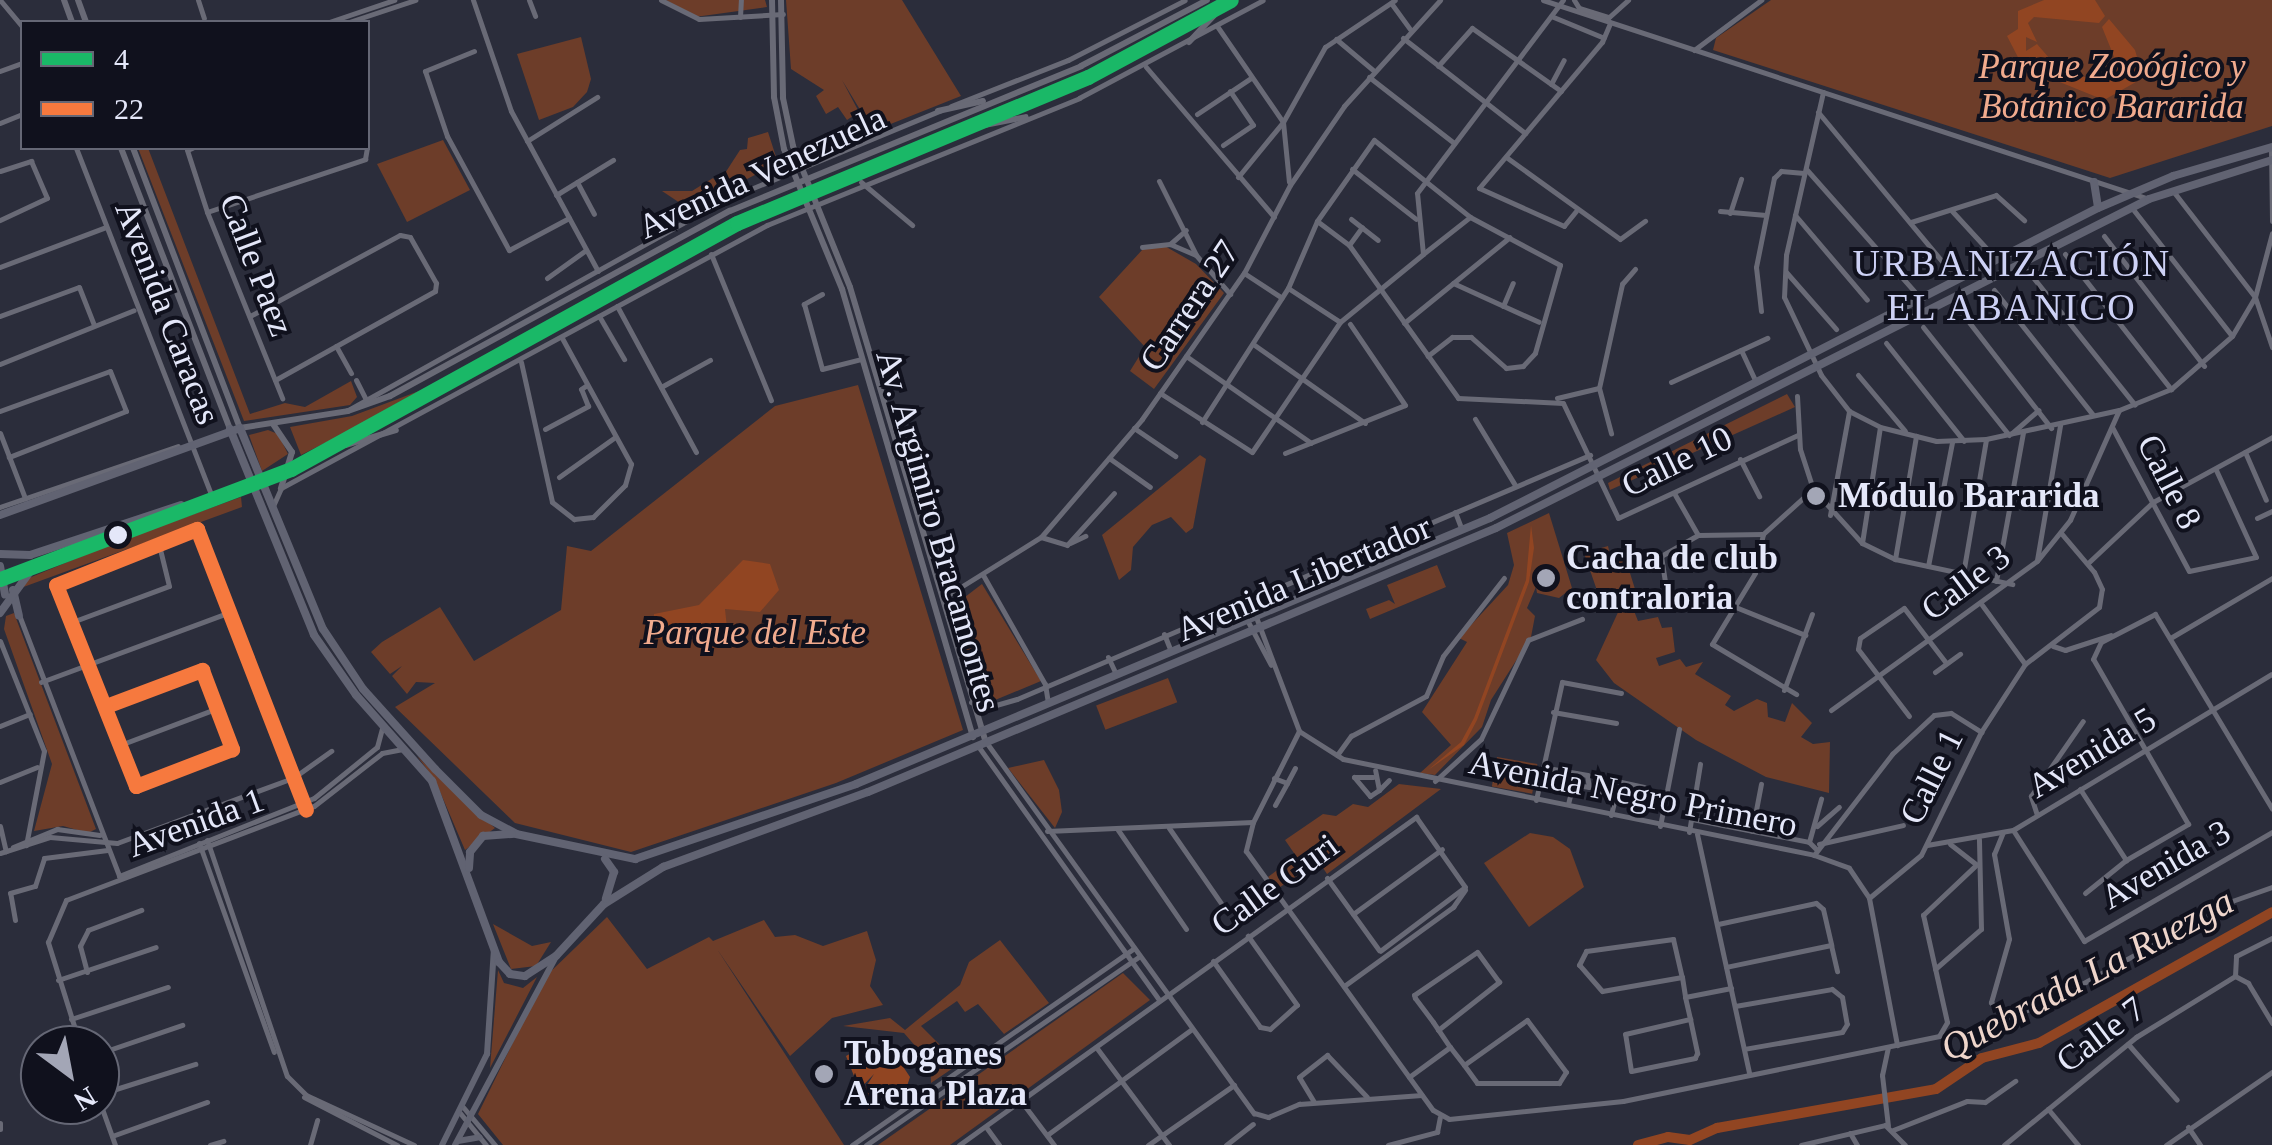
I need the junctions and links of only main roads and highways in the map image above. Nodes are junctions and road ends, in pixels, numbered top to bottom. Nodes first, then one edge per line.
1 (2272, 148) edge
2 (2272, 160) edge
3 (2094, 182) road end
4 (2098, 208) junction
5 (235, 428) junction
6 (250, 482) junction
7 (262, 482) junction
8 (184, 506) junction
9 (0, 515) edge
10 (95, 540) junction
11 (0, 554) edge
12 (0, 566) edge
13 (2, 578) edge
14 (16, 585) junction
15 (0, 603) edge
16 (0, 613) edge
17 (19, 615) road end
18 (516, 834) junction
19 (601, 857) junction
20 (470, 874) junction
21 (604, 904) junction
22 (494, 948) junction
23 (556, 956) junction
24 (480, 1137) road end
25 (456, 1143) edge
26 (442, 1145) edge

1 - 4 main road, Avenida Libertador
2 - 21 main road, Avenida Libertador
3 - 4 main road
4 - 19 main road, Avenida Libertador
5 - 6 main road
5 - 7 main road, Avenida Libertador
5 - 9 main road, Avenida Venezuela
6 - 7 main road, Avenida Venezuela
6 - 8 main road, Avenida Venezuela
6 - 20 main road
7 - 18 main road, Avenida Libertador
8 - 10 main road, Avenida Venezuela
8 - 11 main road
10 - 13 main road, Avenida Venezuela
10 - 14 main road
12 - 13 main road
13 - 15 main road
14 - 16 main road
14 - 17 main road
18 - 19 main road, Avenida Libertador
18 - 20 main road
19 - 21 main road
20 - 22 main road
21 - 23 main road, Avenida Libertador
22 - 23 main road
22 - 26 main road
23 - 25 main road, Avenida Libertador
24 - 25 main road

